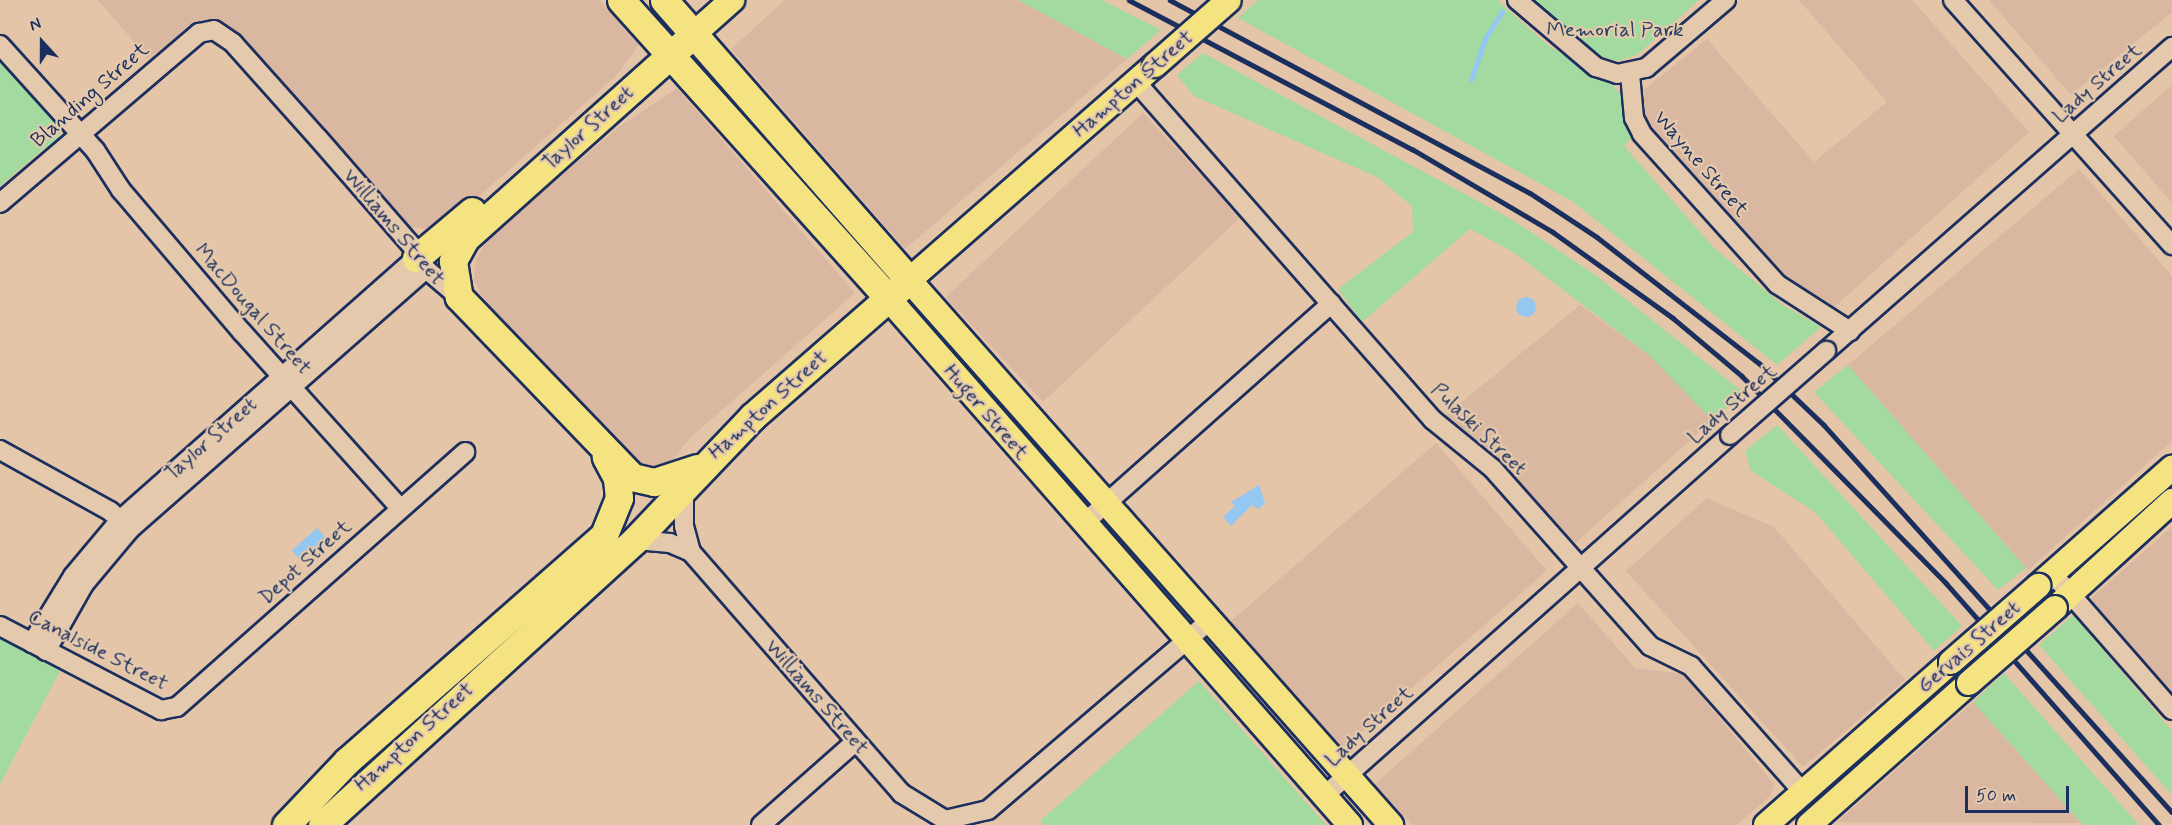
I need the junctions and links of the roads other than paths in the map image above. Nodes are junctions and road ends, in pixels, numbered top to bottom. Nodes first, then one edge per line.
1 (621, 0) edge
2 (664, 0) edge
3 (732, 0) edge
4 (1229, 0) edge
5 (1517, 0) edge
6 (1726, 0) edge
7 (1953, 0) edge
8 (214, 30) joint
9 (695, 33) junction
10 (0, 45) edge
11 (2172, 47) edge
12 (670, 55) junction
13 (1630, 74) junction
14 (1136, 82) junction
15 (80, 134) junction
16 (2073, 135) junction
17 (522, 187) junction
18 (0, 203) edge
19 (2172, 245) edge
20 (421, 264) junction
21 (909, 280) junction
22 (459, 297) junction
23 (888, 298) junction
24 (1331, 304) junction
25 (1850, 331) junction
26 (287, 381) junction
27 (601, 449) junction
28 (0, 450) edge
29 (465, 452) dead end
30 (2172, 468) edge
31 (691, 476) junction
32 (2172, 501) edge
33 (1106, 504) junction
34 (400, 508) junction
35 (125, 524) junction
36 (1083, 524) junction
37 (635, 540) junction
38 (691, 552) junction
39 (1581, 568) junction
40 (2045, 580) junction
41 (2063, 601) junction
42 (1208, 622) junction
43 (0, 626) edge
44 (1185, 641) junction
45 (39, 647) junction
46 (177, 707) joint
47 (2172, 710) edge
48 (855, 742) junction
49 (1843, 756) junction
50 (1348, 774) junction
51 (1803, 792) junction
52 (1324, 796) junction
53 (957, 823) edge
54 (286, 825) edge
55 (322, 825) edge
56 (761, 825) edge
57 (1350, 825) edge
58 (1391, 825) edge
59 (1766, 825) edge
60 (1810, 825) edge

1 - 12 highway, Huger Street
2 - 9 highway, Huger Street
3 - 9 main road, Taylor Street
4 - 14 main road, Hampton Street, bridge
5 - 13 street
6 - 13 street
7 - 16 street
8 - 15 street, Blanding Street
8 - 20 street, Williams Street
9 - 12 highway, Taylor Street
9 - 21 highway, Huger Street
10 - 15 street, MacDougal Street
11 - 16 street, Lady Street
12 - 17 highway, Taylor Street
12 - 23 highway, Huger Street
13 - 25 street, Wayne Street
14 - 21 main road, Hampton Street
14 - 24 street, Pulaski Street
15 - 18 street, Blanding Street
15 - 26 street, MacDougal Street
16 - 19 street
16 - 25 street, Lady Street
17 - 20 highway
17 - 22 highway, Taylor Street
20 - 22 street, Williams Street
20 - 26 street, Taylor Street
21 - 23 highway, Hampton Street
21 - 33 main road, Huger Street
22 - 27 highway, Williams Street
23 - 31 highway, Hampton Street
23 - 36 main road, Huger Street
24 - 33 street
24 - 39 street, Pulaski Street
25 - 39 street, Lady Street, bridge
26 - 34 street, MacDougal Street
26 - 35 street, Taylor Street
27 - 31 highway
27 - 54 highway, Hampton Street
28 - 35 street
29 - 34 street, Depot Street
30 - 40 main road, Gervais Street
31 - 37 highway, Hampton Street
31 - 38 street, Williams Street
32 - 41 main road, Gervais Street
33 - 36 street
33 - 42 main road, Huger Street
34 - 46 street, Depot Street
35 - 45 street, Taylor Street
36 - 44 main road, Huger Street
37 - 38 street
37 - 55 highway, Hampton Street
38 - 48 street, Williams Street
39 - 50 street, Lady Street
39 - 51 street, Pulaski Street
40 - 41 street
40 - 49 main road, Gervais Street, bridge
41 - 47 street
41 - 60 main road, Gervais Street, bridge
42 - 44 street, Williams Street
42 - 50 main road, Huger Street
43 - 45 street, Canalside Street
44 - 52 main road, Huger Street
44 - 53 street, Williams Street
45 - 46 street, Canalside Street
48 - 53 street, Williams Street
48 - 56 street
49 - 51 main road, Gervais Street
49 - 60 main road
50 - 52 street, Lady Street
50 - 58 main road, Huger Street
51 - 59 main road, Gervais Street
52 - 57 main road, Huger Street

